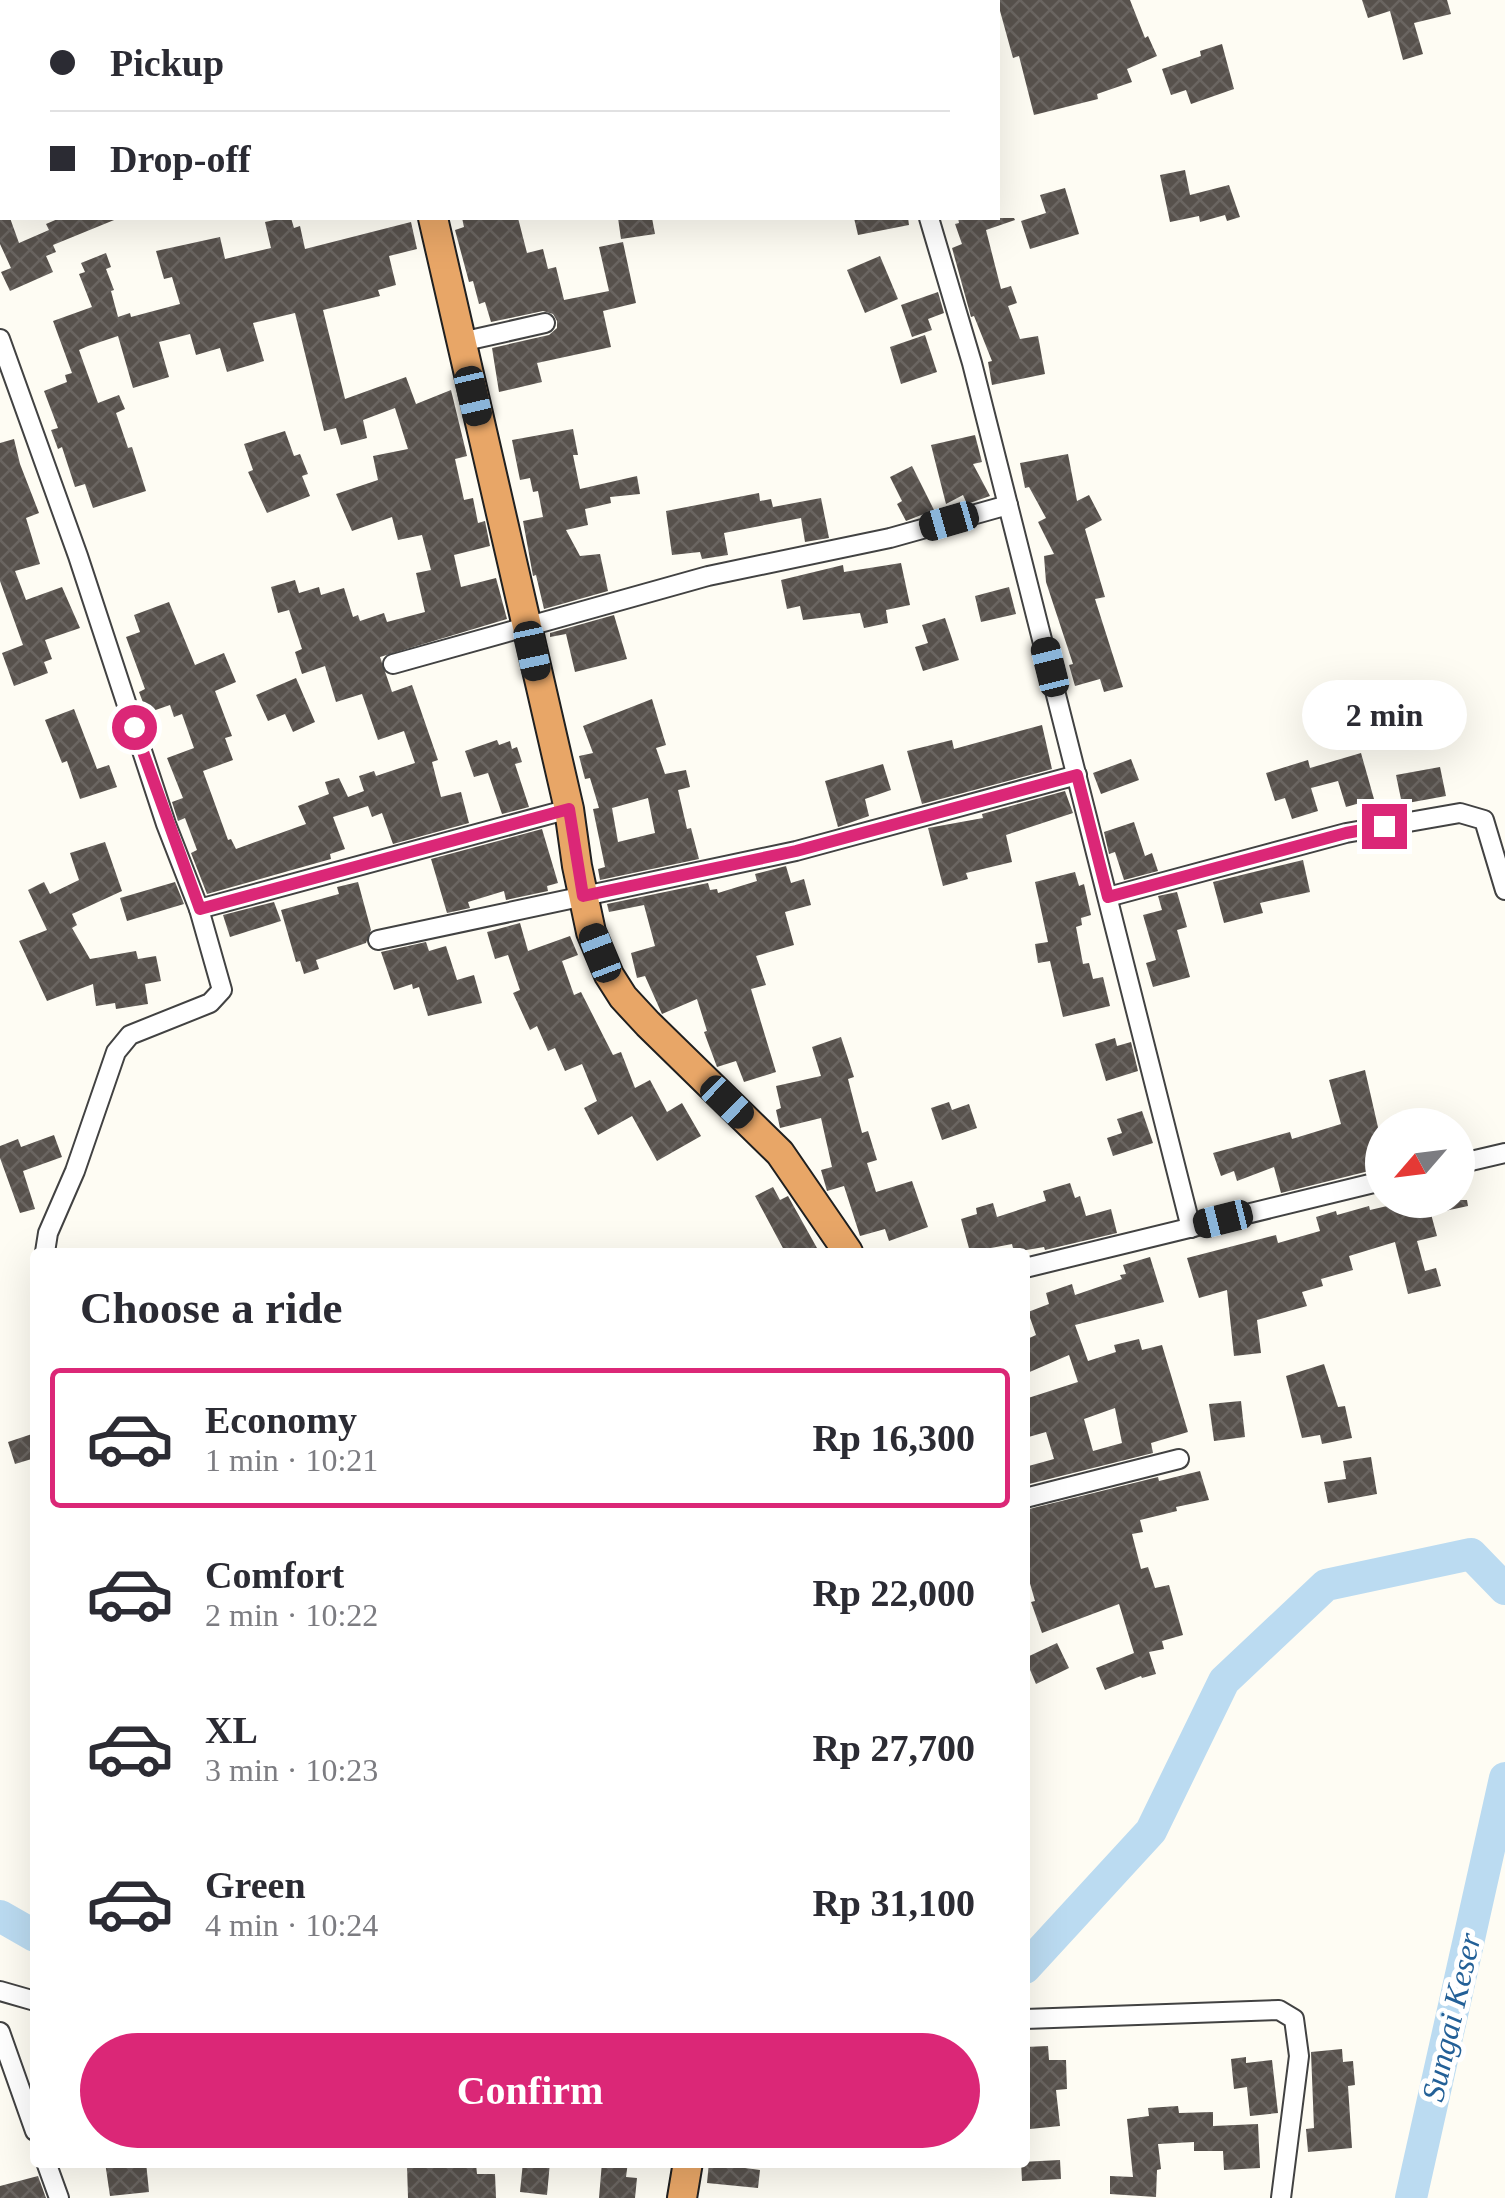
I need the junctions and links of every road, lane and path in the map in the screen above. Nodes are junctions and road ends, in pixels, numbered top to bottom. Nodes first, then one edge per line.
1 (433, 220) edge
2 (930, 220) edge
3 (545, 323) dead end
4 (0, 339) edge
5 (461, 342) junction
6 (1008, 505) junction
7 (526, 625) junction
8 (392, 664) dead end
9 (1077, 775) junction
10 (569, 809) junction
11 (1505, 890) edge
12 (583, 896) junction
13 (1108, 897) junction
14 (200, 909) junction
15 (378, 940) dead end
16 (1505, 1153) edge
17 (1475, 1160) edge
18 (1365, 1185) edge
19 (1191, 1228) junction
20 (45, 1248) edge
21 (845, 1248) edge
22 (1030, 1267) edge
23 (1179, 1460) dead end
24 (1030, 1497) edge
25 (0, 1991) edge
26 (30, 2000) edge
27 (1030, 2019) edge
28 (0, 2032) edge
29 (30, 2117) edge
30 (48, 2168) edge
31 (687, 2168) edge
32 (59, 2198) edge
33 (682, 2198) edge
34 (1281, 2198) edge

1 - 5 highway
2 - 6 street
3 - 5 street
4 - 14 street
5 - 7 highway
6 - 7 street
6 - 9 street
7 - 8 street
7 - 10 highway
9 - 12 street
9 - 13 street
10 - 12 highway
10 - 14 street
11 - 13 street
12 - 15 street
12 - 21 highway
13 - 19 street
14 - 20 street
16 - 17 street
18 - 19 street
19 - 22 street
23 - 24 street
25 - 26 street
27 - 34 street
28 - 29 street
30 - 32 street
31 - 33 highway

